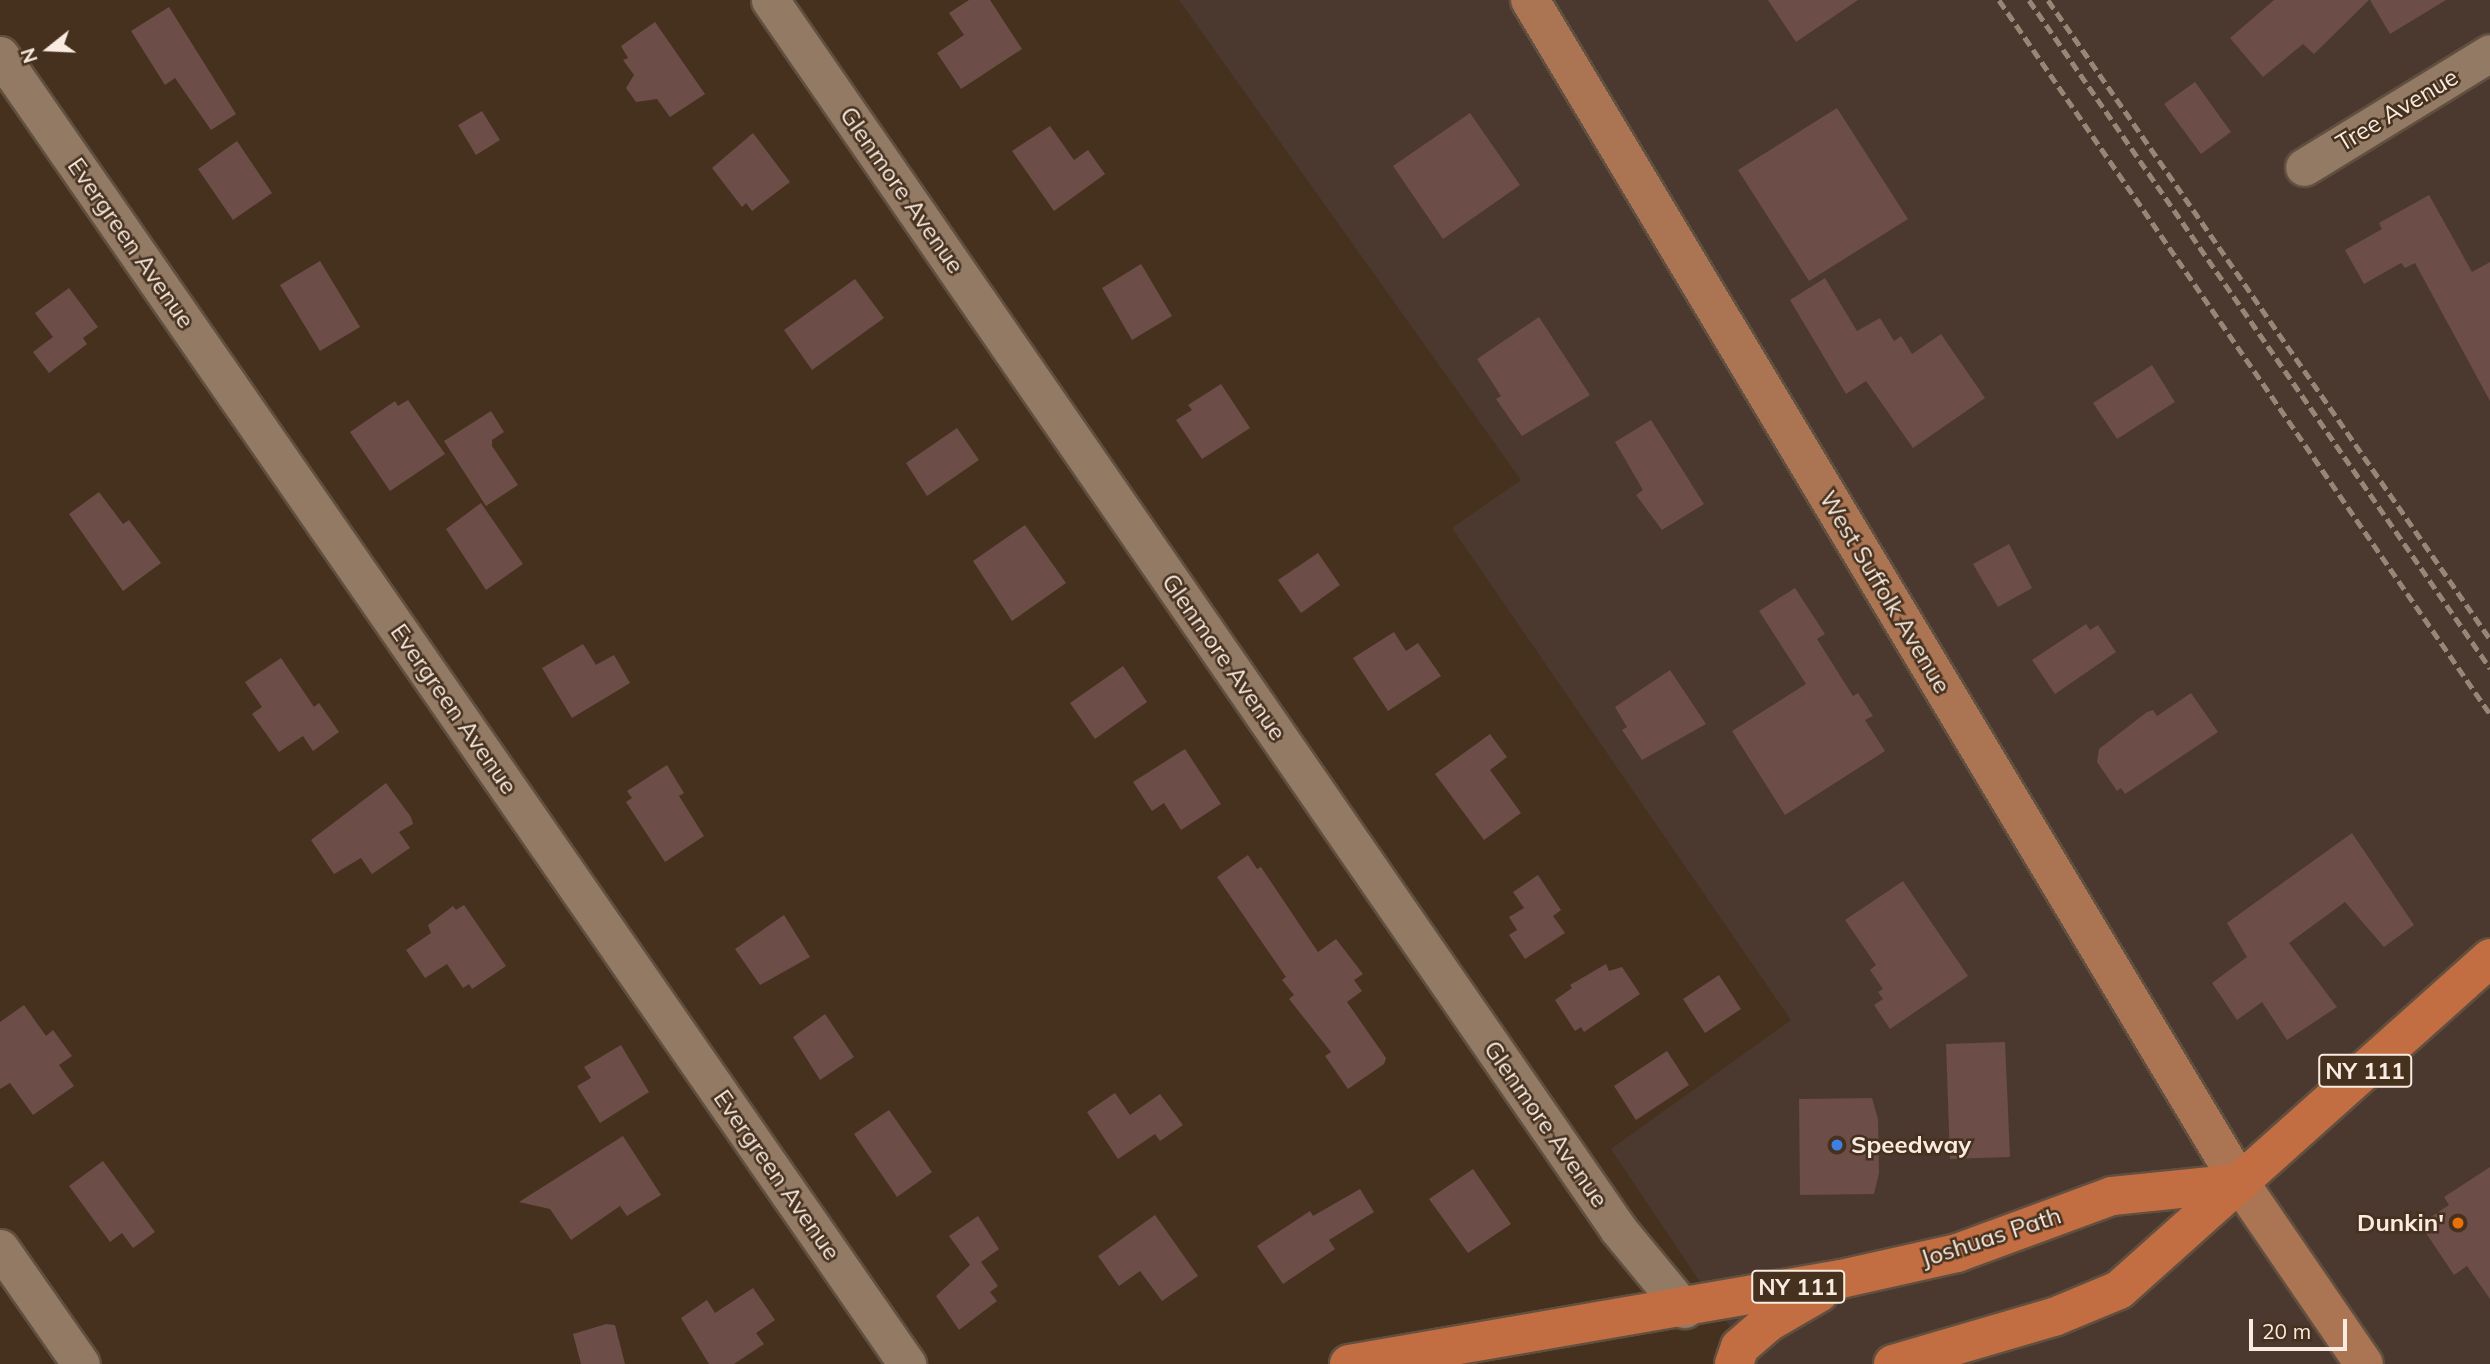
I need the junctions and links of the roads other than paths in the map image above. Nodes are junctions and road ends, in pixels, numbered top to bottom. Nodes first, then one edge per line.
1 (770, 0) edge
2 (1530, 0) edge
3 (2490, 53) edge
4 (0, 55) edge
5 (2304, 167) dead end
6 (2490, 958) edge
7 (2240, 1183) junction
8 (0, 1248) edge
9 (1841, 1279) junction
10 (1684, 1308) junction
11 (80, 1364) edge
12 (907, 1364) edge
13 (1349, 1364) edge
14 (1734, 1364) edge
15 (1893, 1364) edge
16 (2364, 1364) edge

1 - 10 street, Glenmore Avenue
2 - 7 main road, West Suffolk Avenue
3 - 5 street, Tree Avenue
4 - 12 street, Evergreen Avenue
6 - 7 main road, NY 111
7 - 9 main road, Joshuas Path / NY 111
7 - 15 main road, NY 111
7 - 16 main road, West Suffolk Avenue
8 - 11 street
9 - 10 main road, Joshuas Path / NY 111
9 - 14 main road
10 - 13 main road, Joshuas Path / NY 111

